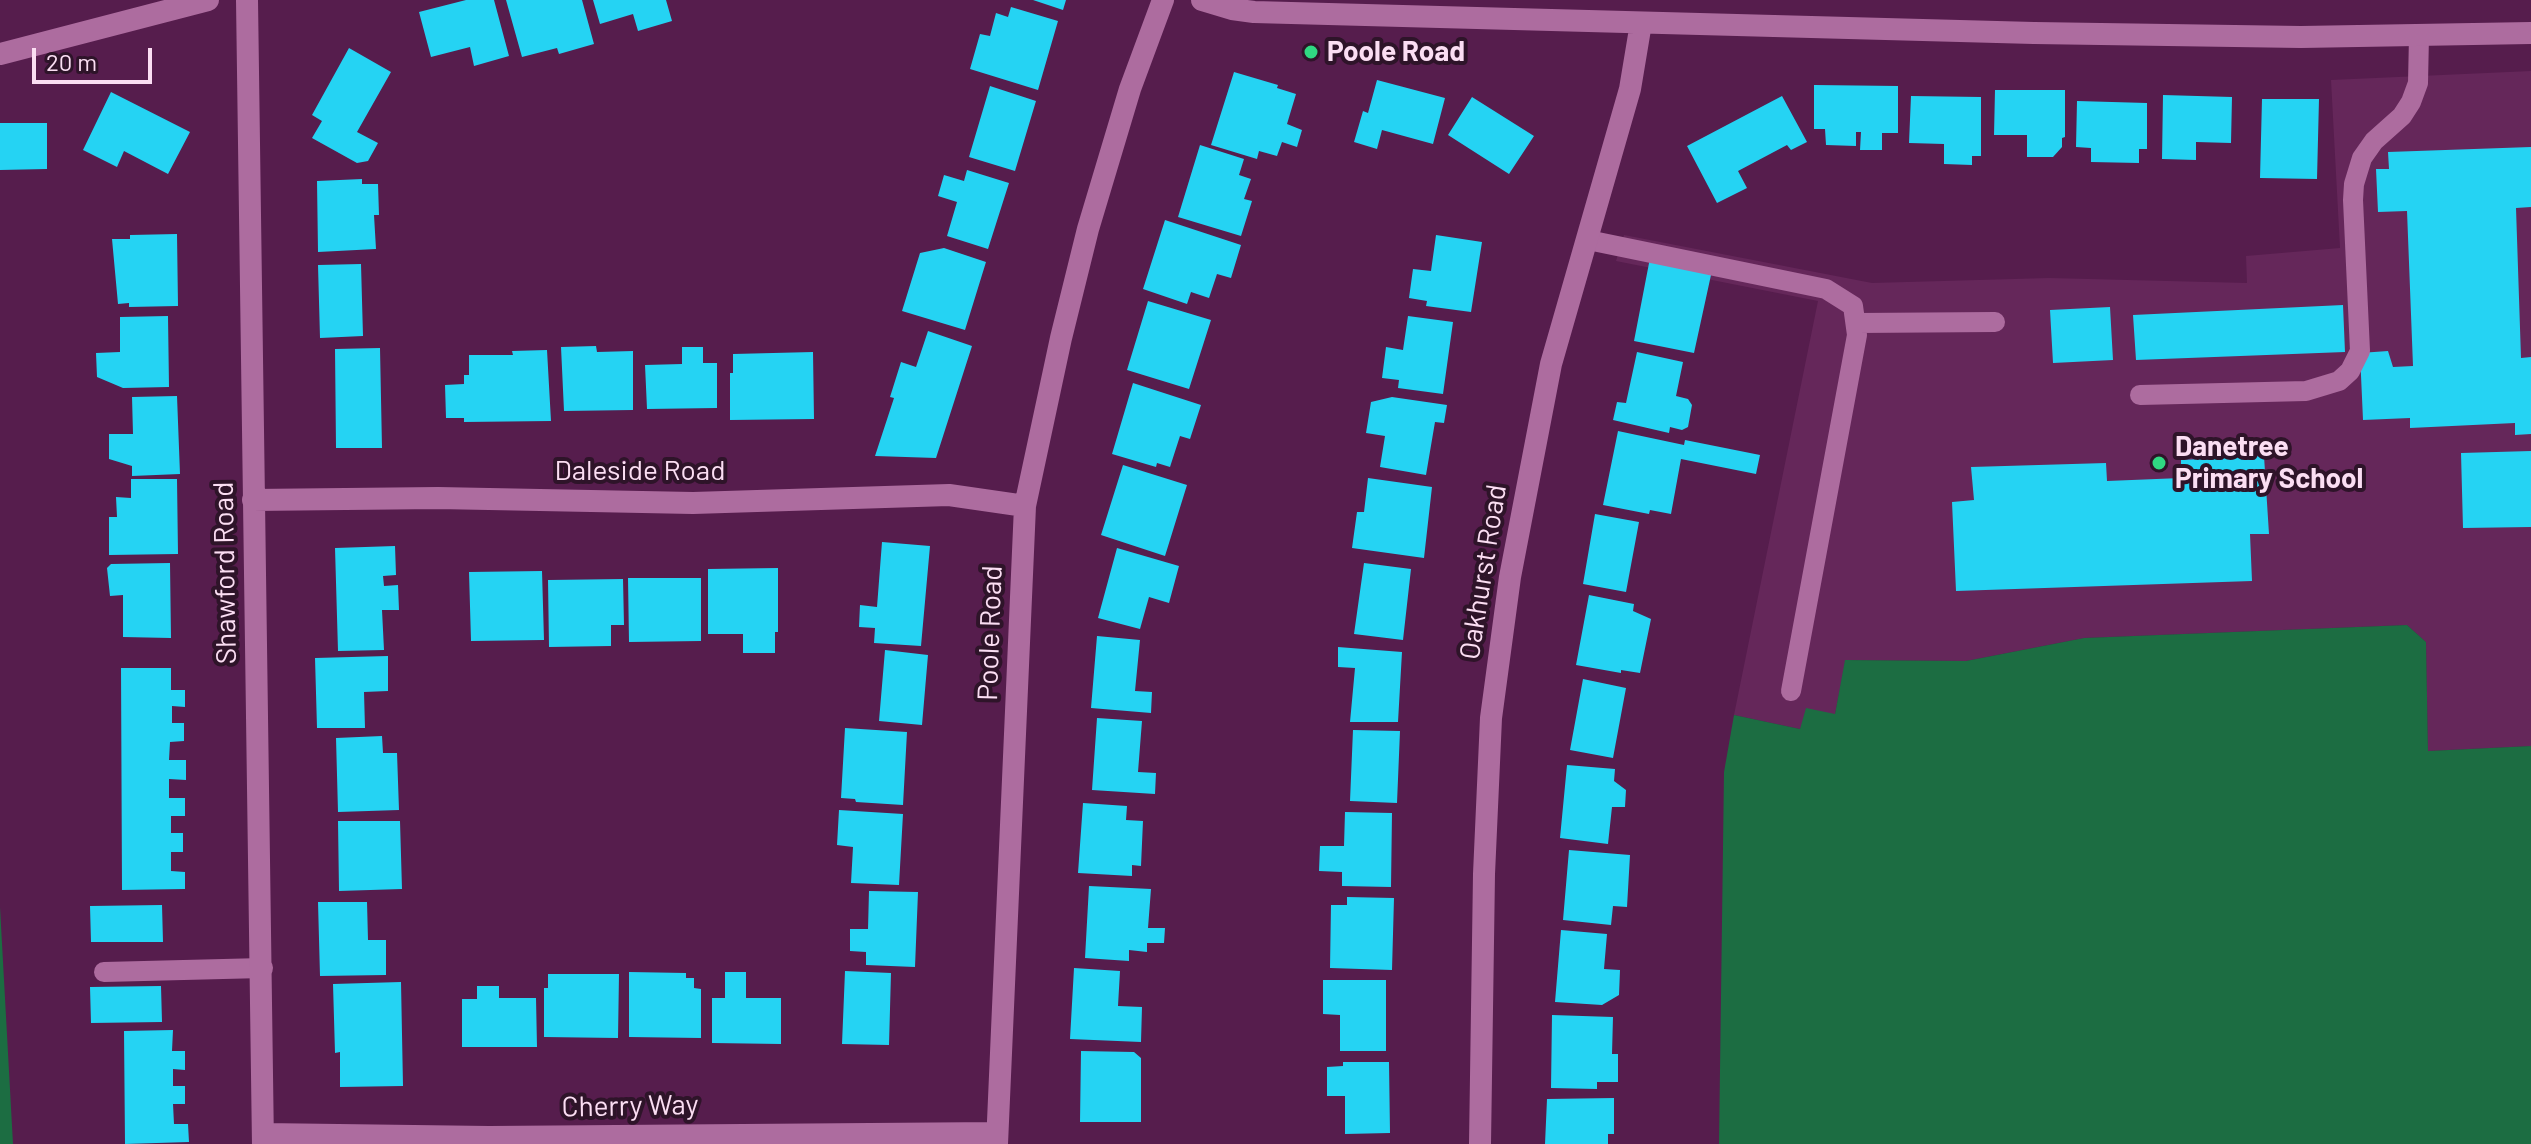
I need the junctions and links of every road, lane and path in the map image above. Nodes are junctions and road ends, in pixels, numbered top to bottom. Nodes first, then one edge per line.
1 (208, 0) edge
2 (247, 0) edge
3 (1163, 0) edge
4 (1202, 0) edge
5 (1641, 23) junction
6 (2531, 33) edge
7 (2419, 36) junction
8 (0, 54) edge
9 (1588, 240) junction
10 (1995, 322) dead end
11 (1857, 323) junction
12 (2140, 395) dead end
13 (253, 500) junction
14 (1025, 506) junction
15 (1791, 691) dead end
16 (263, 968) junction
17 (104, 972) dead end
18 (946, 1138) edge
19 (263, 1139) edge
20 (997, 1139) edge
21 (1480, 1144) edge

1 - 8 street
2 - 13 street, Shawford Road
3 - 14 street, Poole Road
4 - 5 street
5 - 7 street
5 - 9 street, Oakhurst Road
6 - 7 street
7 - 12 lane
9 - 11 lane
9 - 21 street, Oakhurst Road
10 - 11 lane
11 - 15 lane
13 - 14 street, Daleside Road
13 - 16 street, Shawford Road
14 - 20 street, Poole Road
16 - 17 lane
16 - 19 street, Shawford Road
18 - 19 street, Cherry Way
18 - 20 street, Cherry Way

